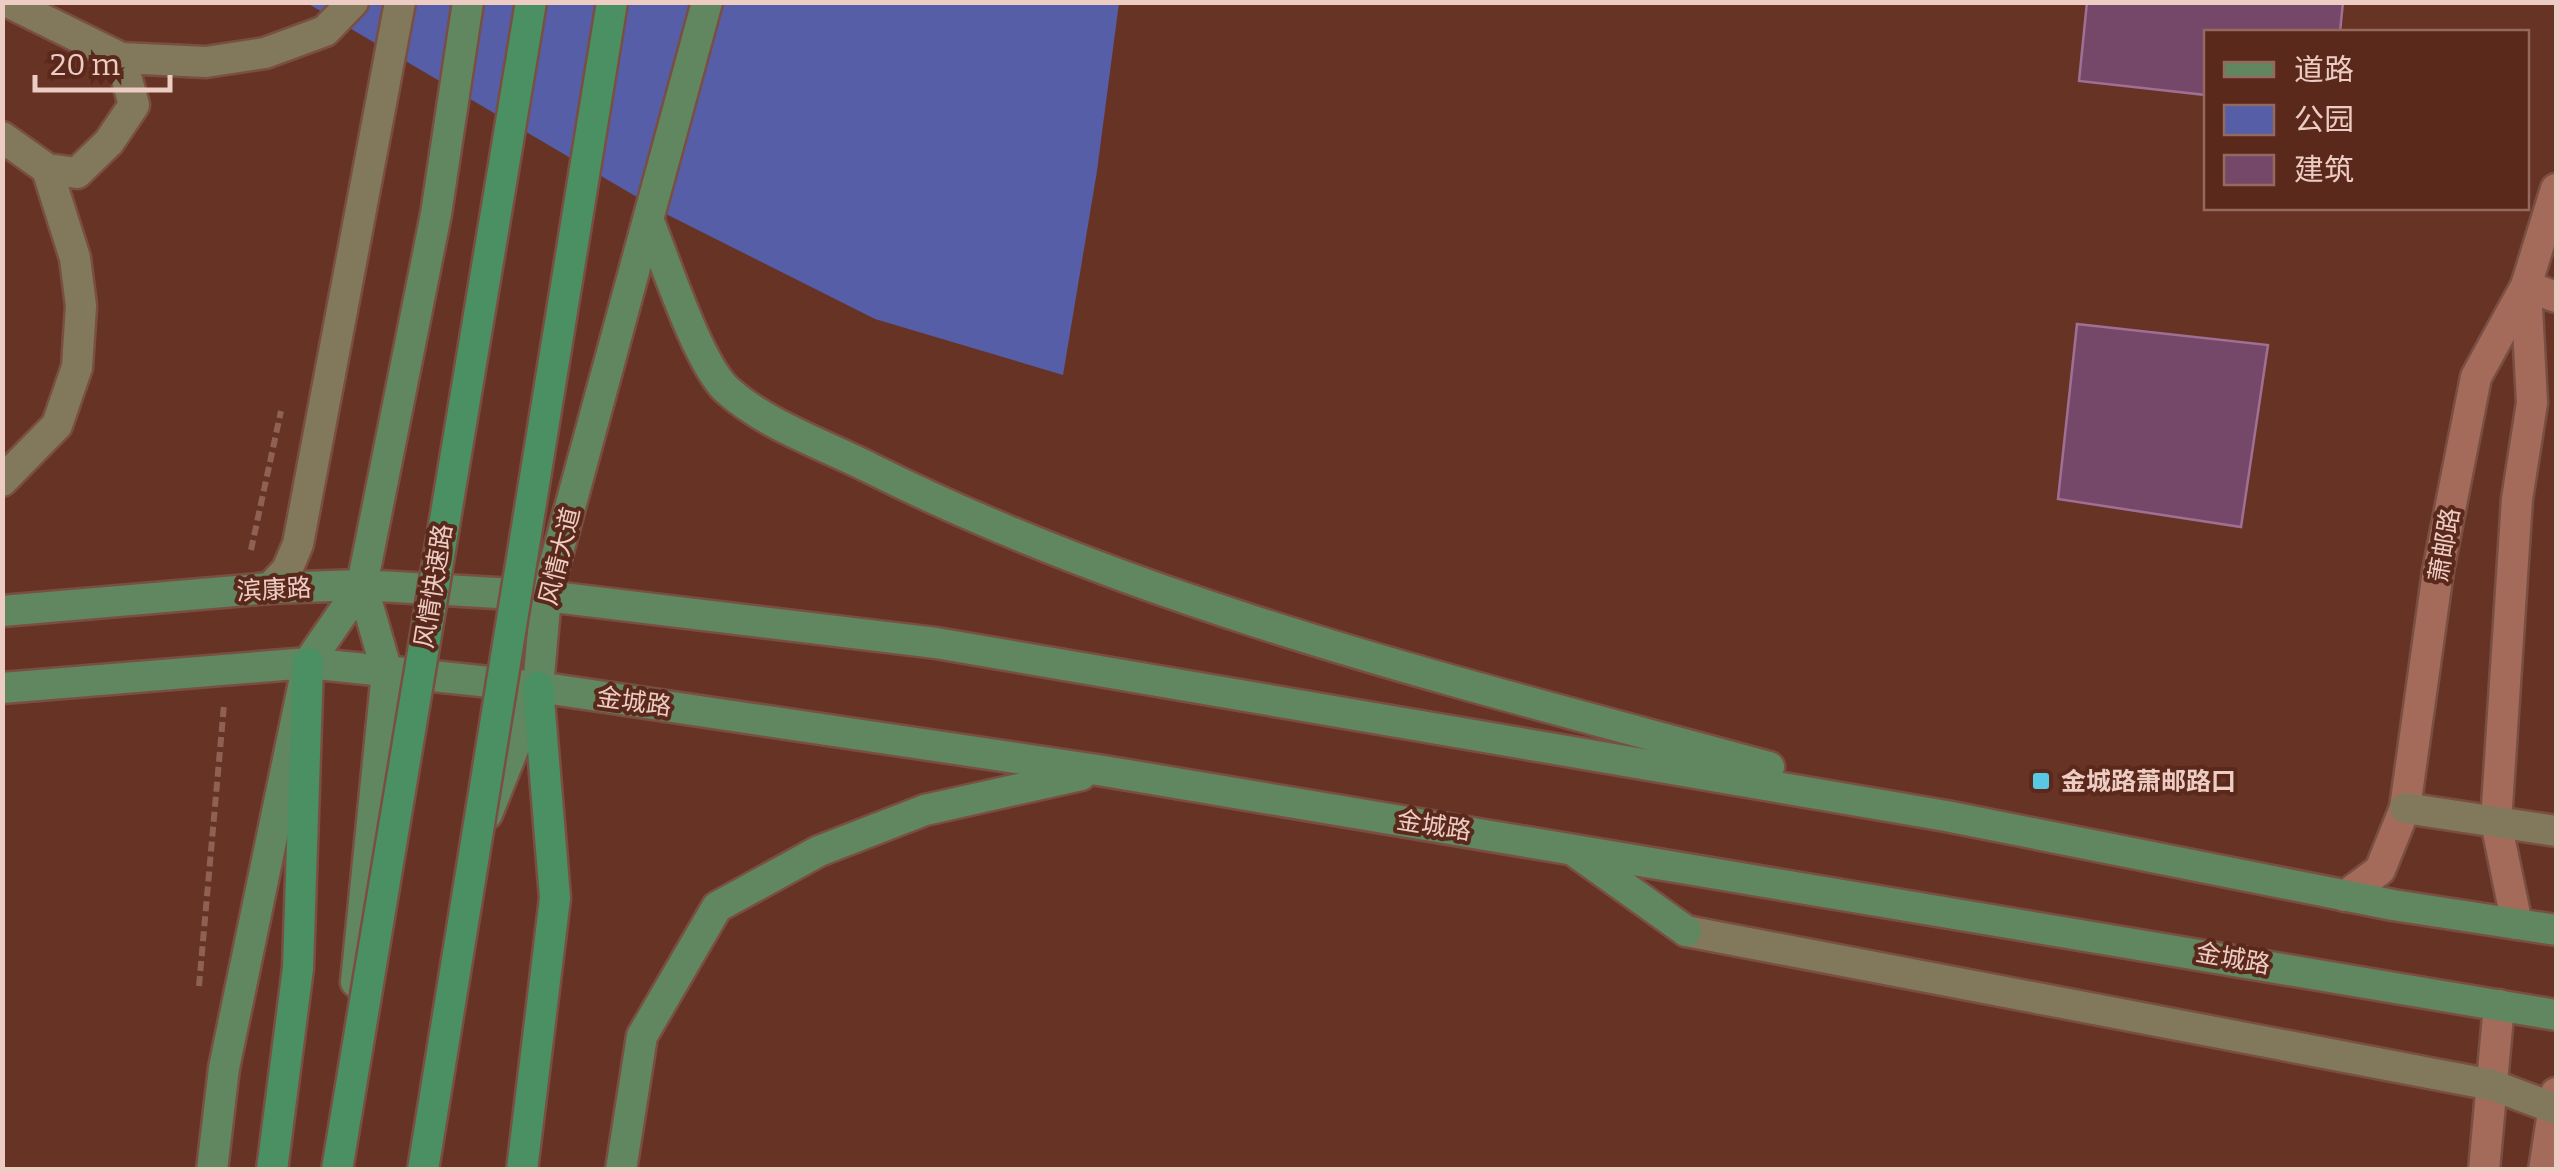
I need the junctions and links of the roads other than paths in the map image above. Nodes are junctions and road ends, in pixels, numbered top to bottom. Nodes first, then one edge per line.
1 (8, 2) edge
2 (353, 2) edge
3 (400, 2) edge
4 (468, 2) edge
5 (531, 2) edge
6 (612, 2) edge
7 (707, 2) edge
8 (121, 58) junction
9 (2, 137) edge
10 (47, 170) junction
11 (2556, 189) edge
12 (650, 224) junction
13 (2526, 286) junction
14 (2556, 297) edge
15 (2, 481) edge
16 (362, 585) junction
17 (270, 588) junction
18 (546, 596) junction
19 (2, 611) edge
20 (308, 664) junction
21 (387, 672) junction
22 (538, 687) junction
23 (2, 688) edge
24 (1104, 770) junction
25 (2405, 808) junction
26 (1946, 816) junction
27 (2496, 822) junction
28 (2556, 831) edge
29 (1570, 848) junction
30 (2345, 896) junction
31 (2518, 924) junction
32 (2556, 930) edge
33 (2499, 1005) junction
34 (2556, 1014) edge
35 (2492, 1085) junction
36 (2555, 1104) edge
37 (212, 1170) edge
38 (272, 1170) edge
39 (337, 1170) edge
40 (426, 1170) edge
41 (522, 1170) edge
42 (621, 1170) edge
43 (2484, 1170) edge
44 (2544, 1170) edge

1 - 8 main road
2 - 8 main road
3 - 17 main road
4 - 16 main road
5 - 39 highway, 风情快速路, bridge
6 - 40 highway, bridge
7 - 12 main road, 风情大道
8 - 10 main road
9 - 10 main road
10 - 15 main road
11 - 13 street, 萧邮路
12 - 18 main road, 风情大道
12 - 26 main road
13 - 14 street
13 - 25 street, 萧邮路
13 - 27 street
16 - 17 main road, 滨康路
16 - 18 main road, 滨康路
16 - 20 main road
16 - 21 main road
17 - 19 main road, 滨康路
18 - 22 main road, 风情大道
18 - 26 main road
20 - 21 main road, 金城路
20 - 23 main road
20 - 37 main road
20 - 38 highway
21 - 22 main road, 金城路
21 - 39 main road
22 - 24 main road, 金城路
22 - 40 main road, 风情大道
22 - 41 highway
24 - 29 main road, 金城路
24 - 42 main road
25 - 27 main road
25 - 30 street, 萧邮路
26 - 30 main road
27 - 28 main road
27 - 31 street
29 - 33 main road, 金城路
29 - 35 main road
30 - 31 main road
31 - 32 main road
33 - 34 main road, 金城路
33 - 35 street
35 - 36 main road
35 - 43 street
36 - 44 street

